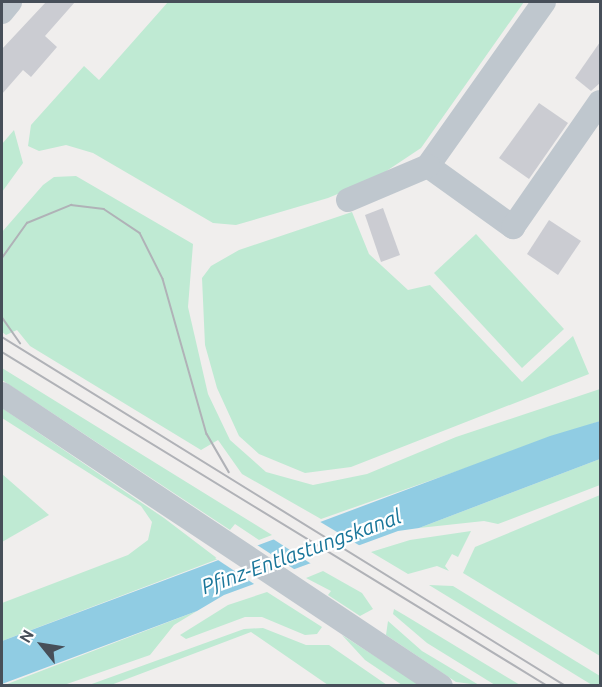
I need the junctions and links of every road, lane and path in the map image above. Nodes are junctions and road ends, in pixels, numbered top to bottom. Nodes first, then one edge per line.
1 (10, 2) edge
2 (544, 2) edge
3 (2, 12) edge
4 (600, 102) edge
5 (428, 166) junction
6 (348, 200) dead end
7 (2, 394) edge
8 (441, 686) edge

1 - 3 street
2 - 5 street
4 - 5 street
5 - 6 street
7 - 8 street

